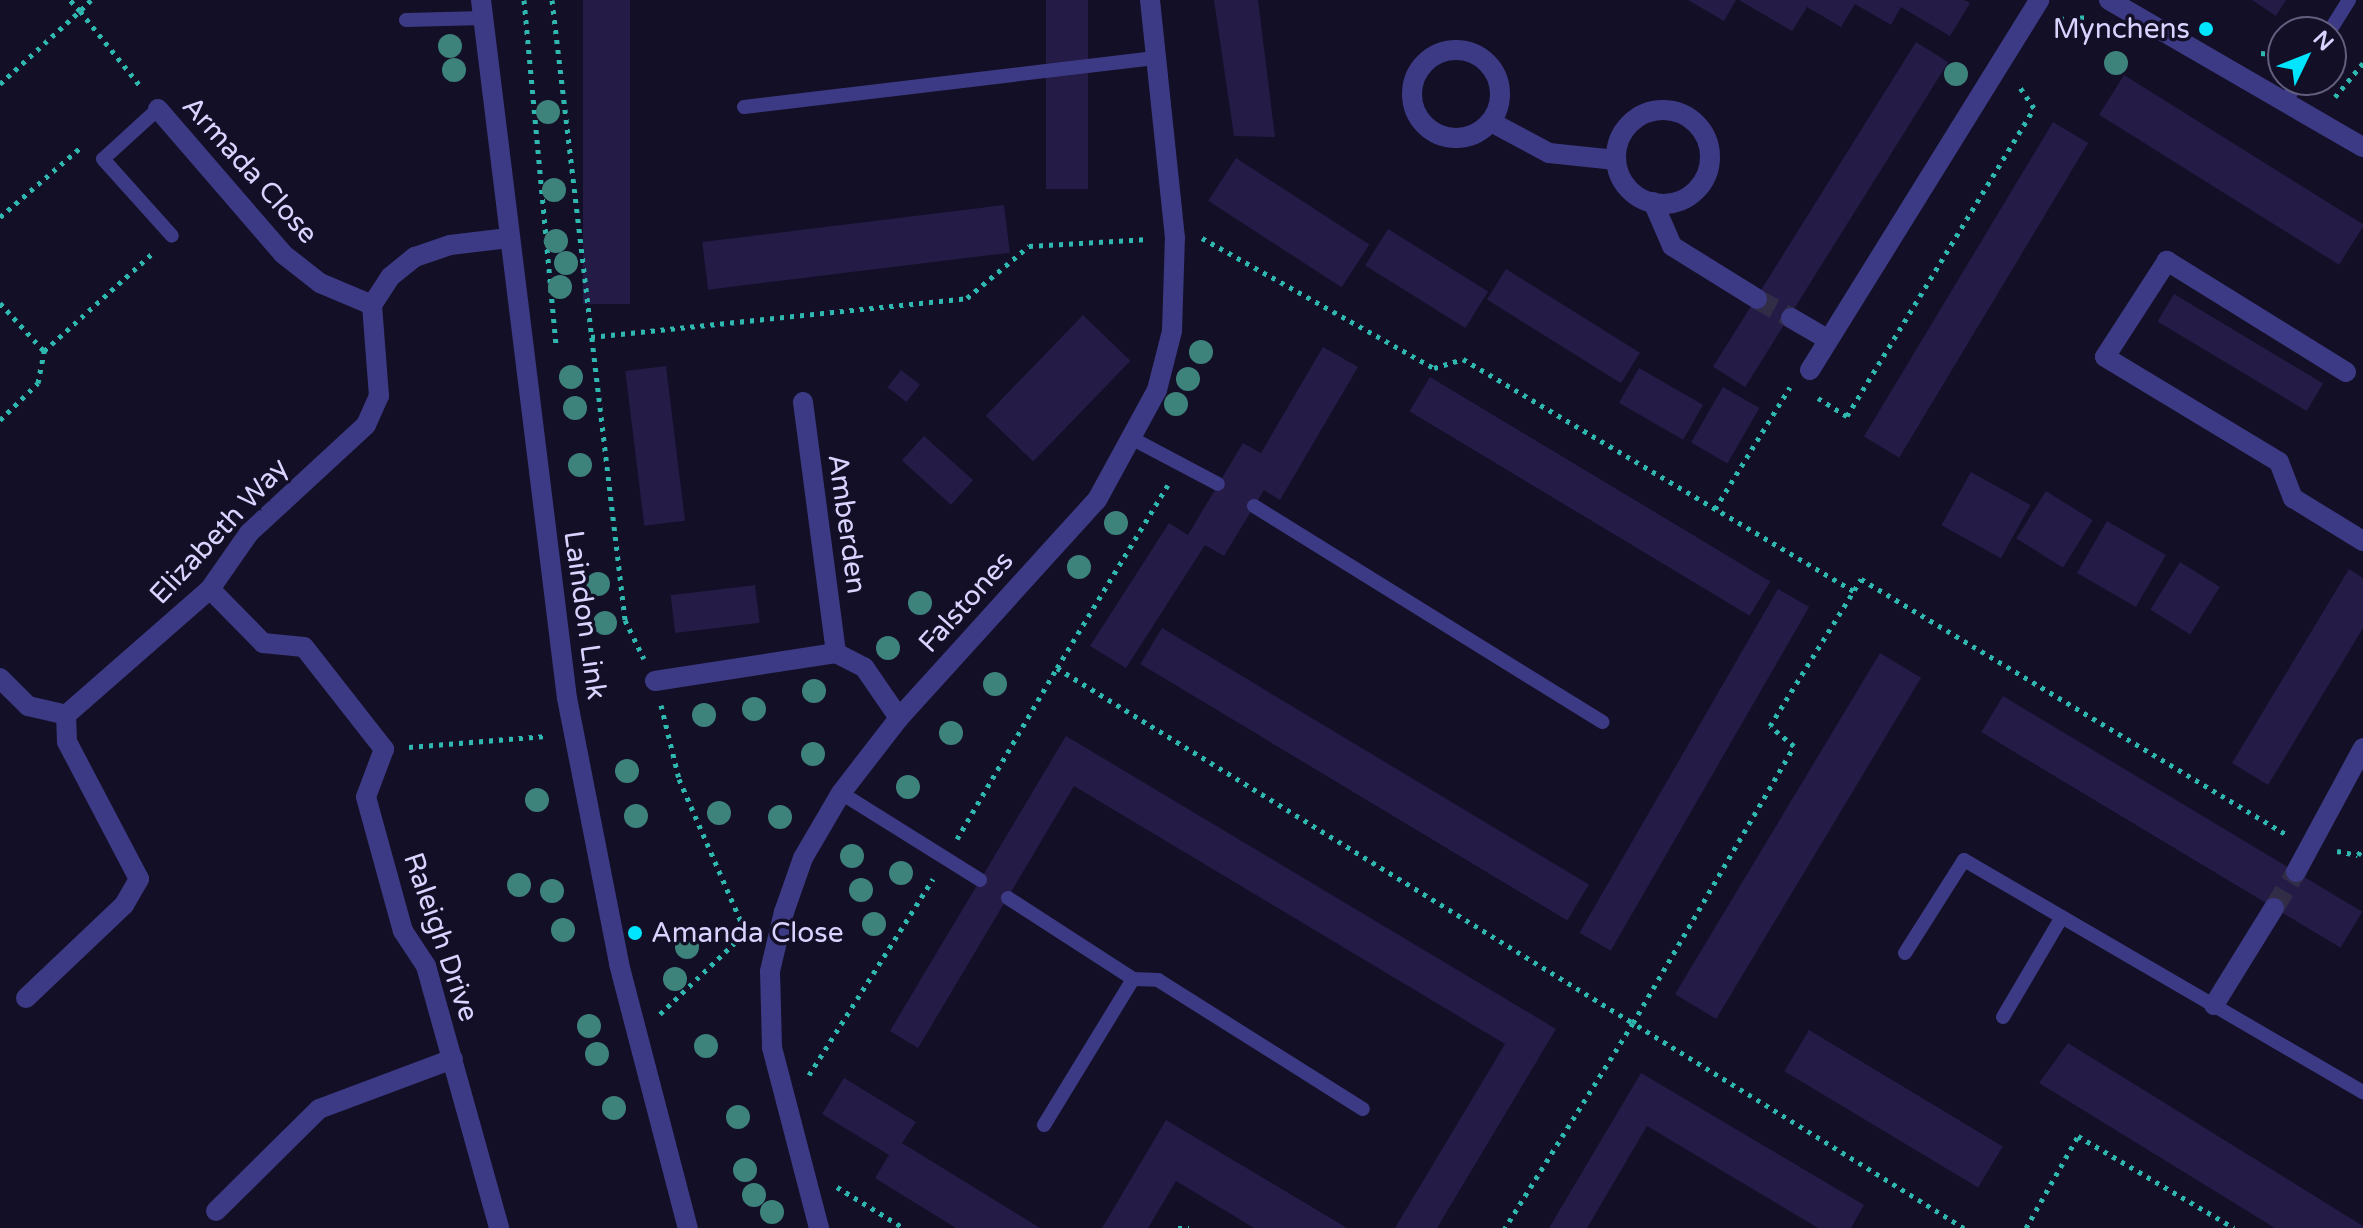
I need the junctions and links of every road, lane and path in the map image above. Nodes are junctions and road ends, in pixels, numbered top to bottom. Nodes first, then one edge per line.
1 (70, 0) edge
2 (91, 0) edge
3 (524, 0) edge
4 (552, 0) edge
5 (1150, 0) edge
6 (2039, 0) edge
7 (2109, 0) edge
8 (482, 9) edge
9 (80, 11) junction
10 (406, 20) dead end
11 (2103, 25) dead end
12 (2048, 32) dead end
13 (1157, 58) junction
14 (2363, 63) edge
15 (2019, 79) dead end
16 (2347, 81) edge
17 (0, 84) edge
18 (145, 91) dead end
19 (2289, 96) edge
20 (2334, 96) edge
21 (2285, 102) junction
22 (2343, 102) dead end
23 (744, 107) dead end
24 (158, 109) joint
25 (1491, 122) junction
26 (2363, 147) edge
27 (1616, 160) junction
28 (1653, 202) junction
29 (172, 236) joint
30 (509, 238) junction
31 (1175, 238) junction
32 (1757, 299) tunnel mouth
33 (0, 303) edge
34 (372, 305) junction
35 (1791, 318) tunnel mouth
36 (591, 337) junction
37 (1827, 339) junction
38 (44, 351) junction
39 (558, 367) dead end
40 (1810, 370) dead end
41 (2346, 372) dead end
42 (1793, 383) dead end
43 (803, 402) dead end
44 (0, 420) edge
45 (1133, 439) junction
46 (1172, 477) dead end
47 (1218, 484) dead end
48 (1254, 506) dead end
49 (2363, 541) edge
50 (210, 589) junction
51 (1854, 591) junction
52 (836, 653) junction
53 (1057, 668) junction
54 (0, 678) edge
55 (655, 681) junction
56 (66, 715) junction
57 (899, 718) junction
58 (1603, 722) dead end
59 (573, 734) junction
60 (2363, 748) edge
61 (384, 749) junction
62 (841, 793) junction
63 (2308, 854) junction
64 (946, 858) junction
65 (2296, 872) tunnel mouth
66 (980, 880) dead end
67 (1008, 898) dead end
68 (2274, 908) tunnel mouth
69 (2062, 917) junction
70 (744, 934) junction
71 (1905, 953) dead end
72 (770, 971) junction
73 (1133, 979) junction
74 (656, 996) dead end
75 (26, 998) dead end
76 (2214, 1005) junction
77 (660, 1014) junction
78 (2003, 1017) dead end
79 (1633, 1023) junction
80 (664, 1028) dead end
81 (453, 1059) junction
82 (777, 1082) junction
83 (2363, 1092) edge
84 (1363, 1109) dead end
85 (1044, 1125) dead end
86 (825, 1179) dead end
87 (216, 1211) dead end
88 (499, 1228) edge
89 (688, 1228) edge
90 (819, 1228) edge
91 (904, 1228) edge
92 (1178, 1228) edge
93 (1189, 1228) edge
94 (1505, 1228) edge
95 (1964, 1228) edge
96 (2026, 1228) edge
97 (2234, 1228) edge

1 - 9 path
2 - 9 path
3 - 39 path
4 - 36 path
5 - 13 street, Falstones
6 - 37 street
7 - 21 street
8 - 10 lane
8 - 30 street, Laindon Link
9 - 17 path
9 - 18 path
11 - 12 path
13 - 23 lane
13 - 31 street, Falstones
14 - 16 path
15 - 42 path
19 - 21 lane
20 - 22 path
21 - 26 street
24 - 29 lane, Armada Close
24 - 34 street, Armada Close
25 - 25 street
25 - 27 street
27 - 28 street
27 - 28 street
28 - 32 street
29 - 38 path
30 - 34 street
30 - 59 street, Laindon Link
31 - 36 path
31 - 45 street, Falstones
31 - 51 path
33 - 38 path
34 - 50 street, Elizabeth Way
35 - 37 street
36 - 55 path
37 - 40 street
38 - 44 path
41 - 49 street
43 - 52 street, Amberden
45 - 47 lane
45 - 57 street, Falstones
46 - 53 path
48 - 58 lane
50 - 56 street, Elizabeth Way
50 - 61 street
51 - 63 path
51 - 79 path
52 - 55 street
52 - 57 street
53 - 64 path
53 - 79 path
54 - 56 street
55 - 70 path
56 - 75 street
57 - 62 street, Falstones
59 - 61 path
59 - 89 street, Laindon Link
60 - 63 street
61 - 81 street, Raleigh Drive
62 - 64 lane
62 - 72 street, Falstones
63 - 65 street
64 - 66 lane
64 - 82 path
67 - 73 lane
68 - 76 street
69 - 71 lane
69 - 76 lane
69 - 78 lane
70 - 72 path
70 - 77 path
72 - 82 street, Falstones
73 - 84 lane
73 - 85 lane
74 - 77 path
76 - 83 lane
77 - 80 path
79 - 94 path
79 - 95 path
81 - 87 street, Raleigh Drive
81 - 88 street, Raleigh Drive
82 - 90 street, Falstones
86 - 91 path
92 - 93 path
96 - 97 path

